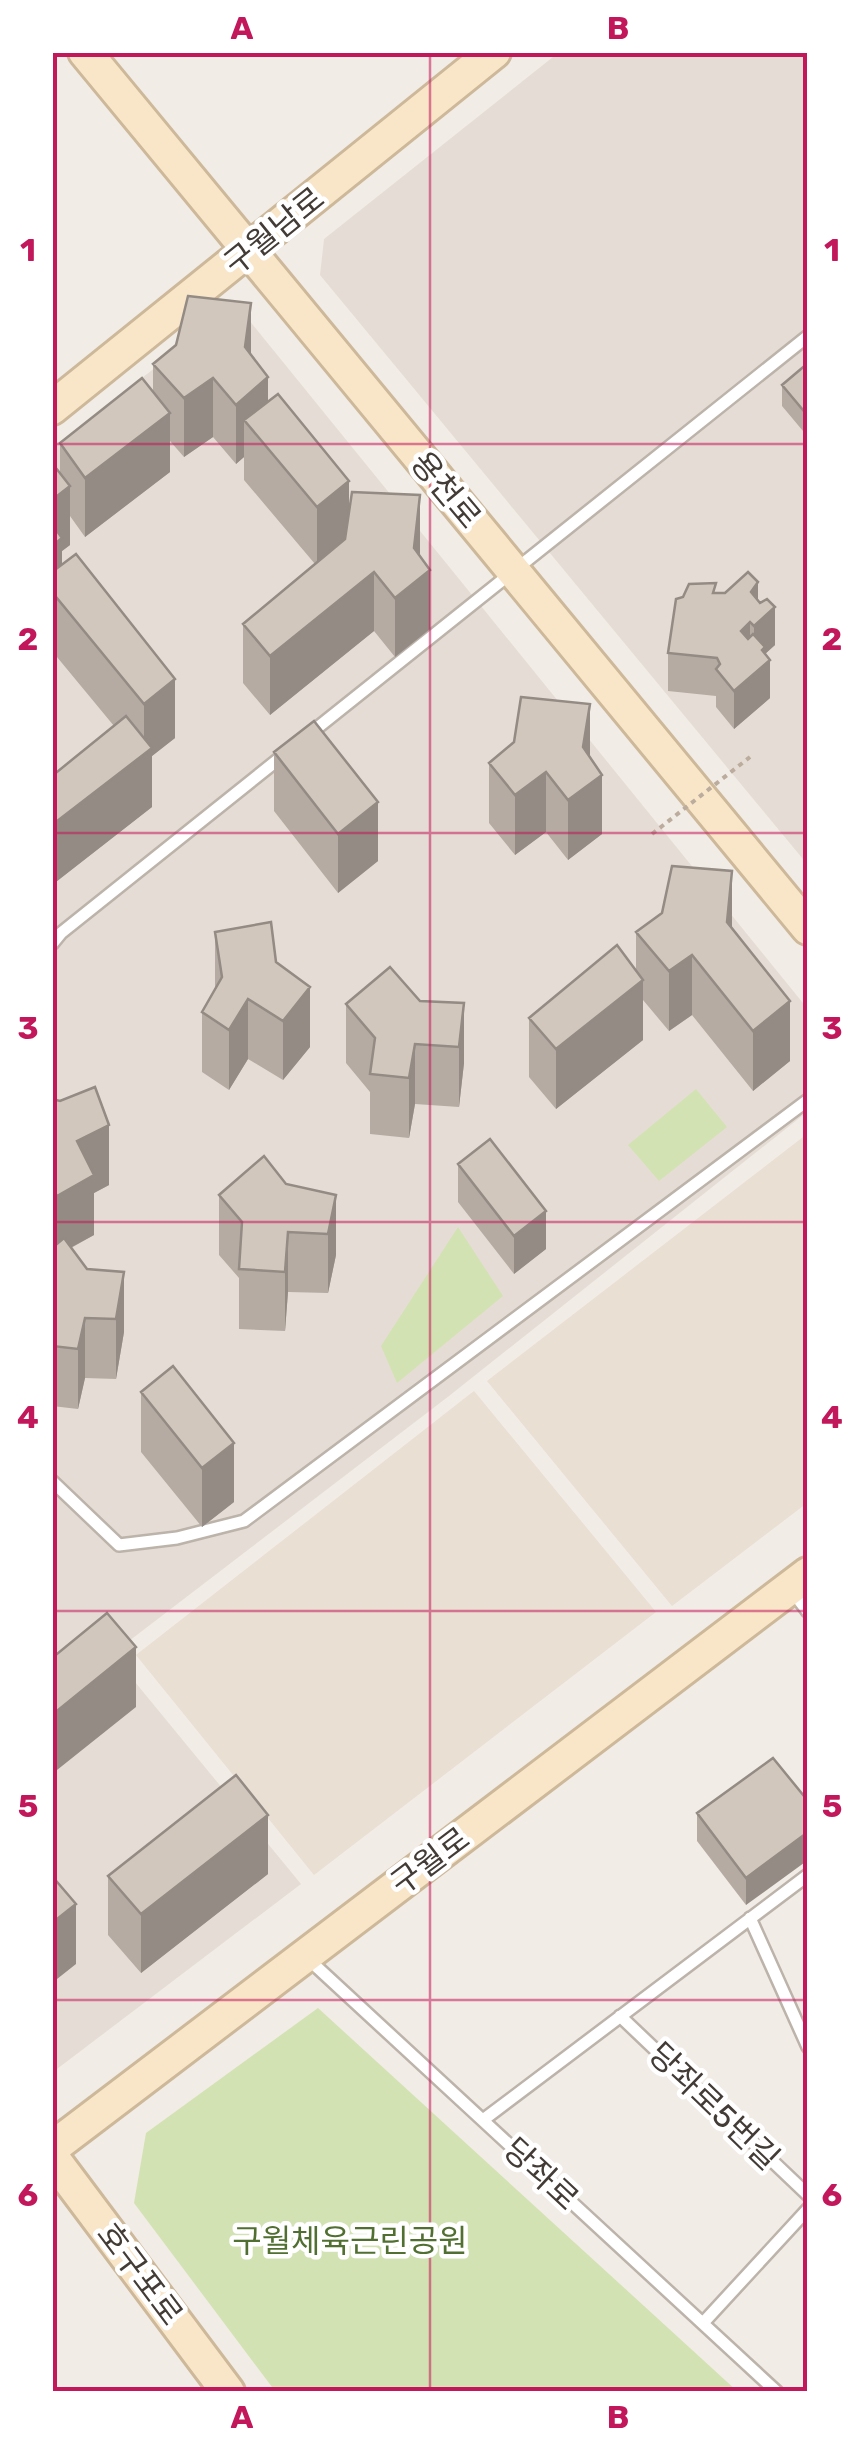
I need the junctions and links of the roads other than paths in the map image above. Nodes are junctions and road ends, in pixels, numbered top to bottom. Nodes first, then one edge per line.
1 (85, 52) edge
2 (494, 52) edge
3 (249, 252) junction
4 (808, 336) edge
5 (52, 408) edge
6 (513, 571) junction
7 (808, 928) edge
8 (52, 944) edge
9 (808, 1100) edge
10 (52, 1481) edge
11 (801, 1591) edge
12 (808, 1874) edge
13 (750, 1918) junction
14 (305, 1956) junction
15 (620, 2016) junction
16 (808, 2047) edge
17 (483, 2120) junction
18 (52, 2148) edge
19 (52, 2158) edge
20 (808, 2195) edge
21 (808, 2208) edge
22 (703, 2323) junction
23 (228, 2392) edge
24 (778, 2392) edge

1 - 3 street, 용천로
2 - 3 street, 구월남로
3 - 5 street, 구월남로
3 - 6 street, 용천로
4 - 6 lane
6 - 7 street, 용천로
6 - 8 lane
9 - 10 lane
11 - 14 street, 구월로
12 - 13 lane, 당좌로5번길
13 - 15 lane, 당좌로5번길
13 - 16 lane
14 - 17 lane, 당좌로
14 - 18 street, 구월로
15 - 17 lane, 당좌로5번길
15 - 20 lane, 당좌로5번길
17 - 22 lane, 당좌로
19 - 23 street, 호구포로
21 - 22 lane
22 - 24 lane, 당좌로

